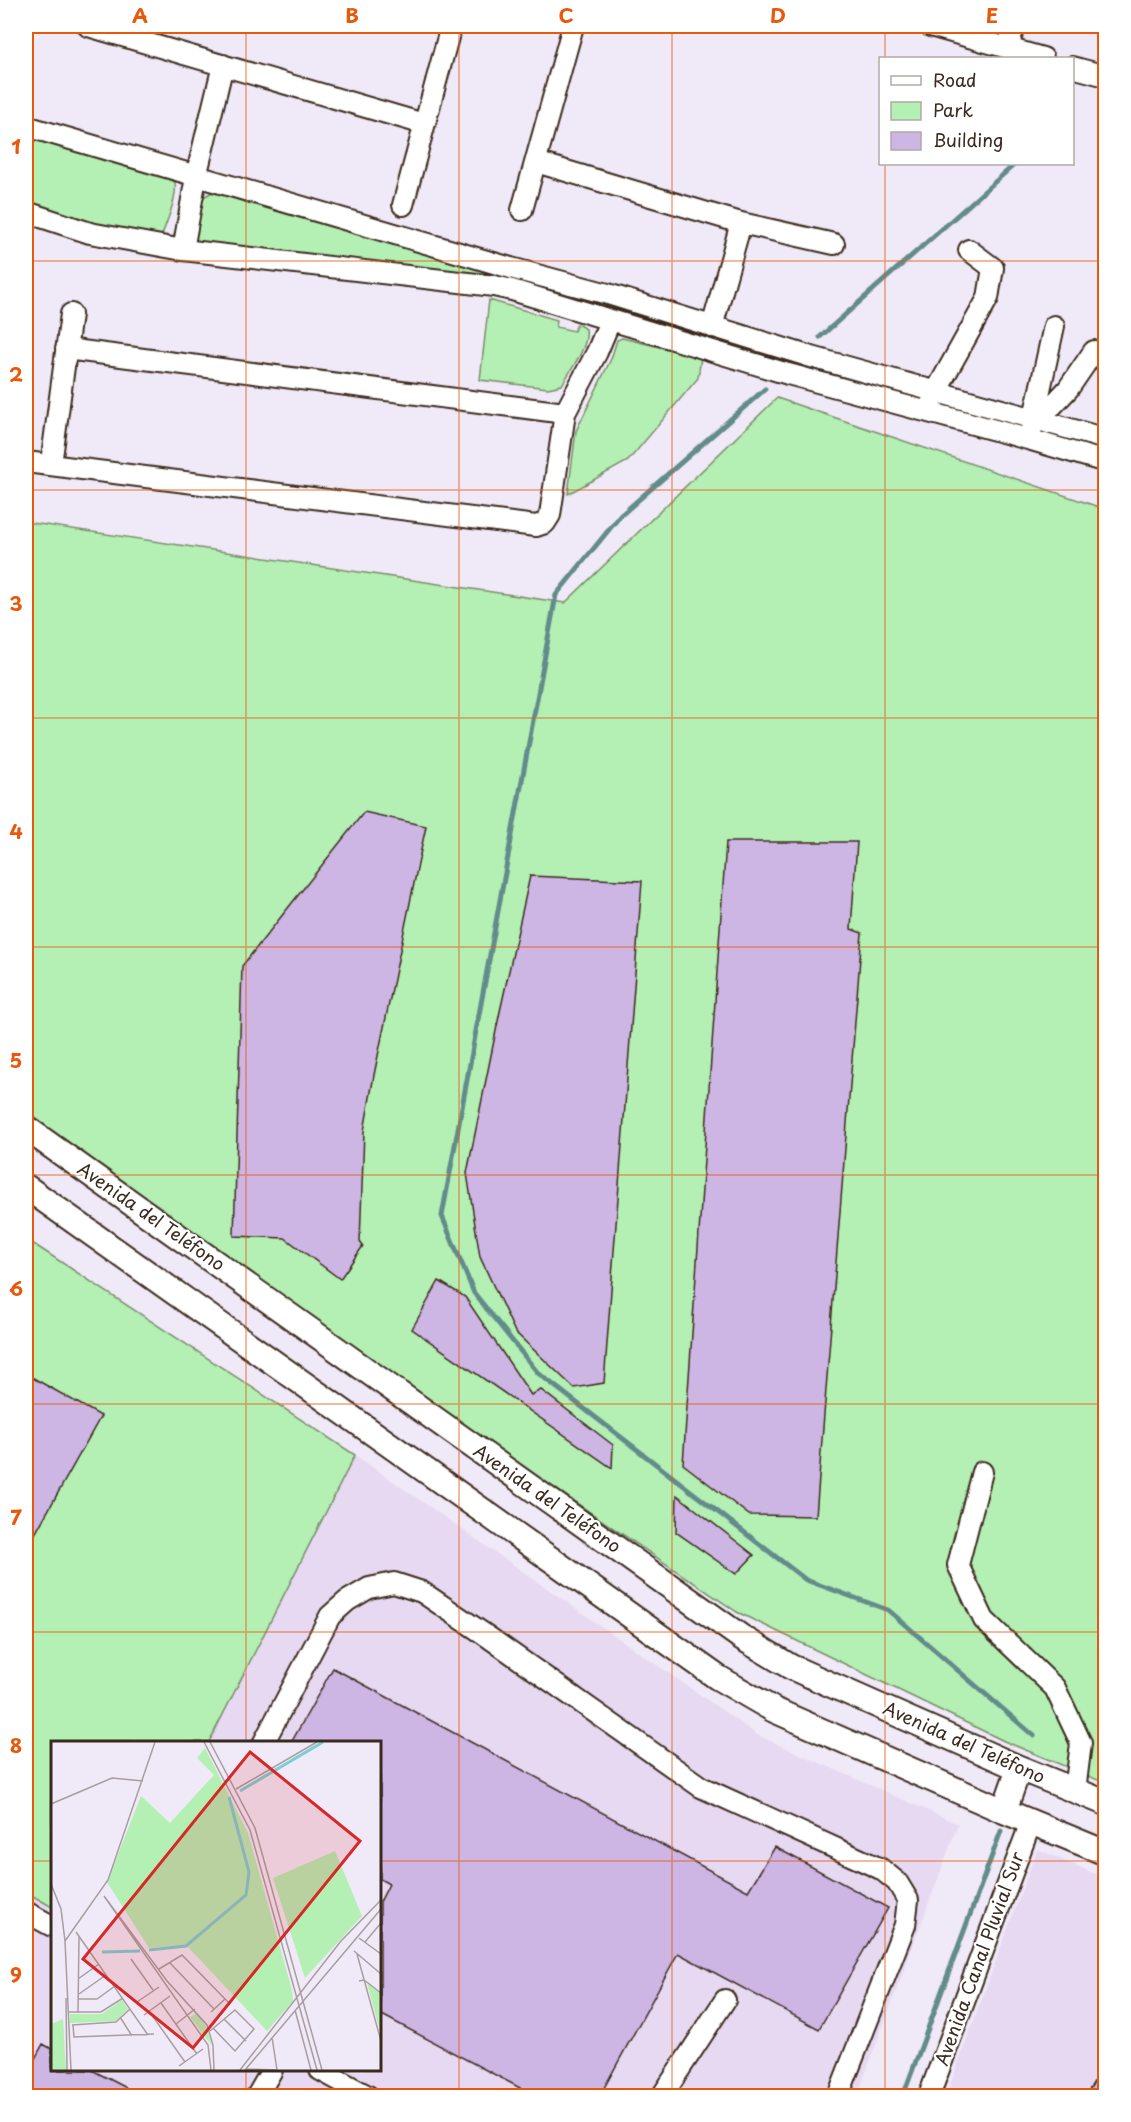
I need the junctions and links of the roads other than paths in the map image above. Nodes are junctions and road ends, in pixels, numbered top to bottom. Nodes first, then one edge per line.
1 (88, 26) edge
2 (451, 26) edge
3 (573, 26) edge
4 (930, 26) edge
5 (1014, 26) edge
6 (1008, 49) junction
7 (1039, 57) edge
8 (223, 65) junction
9 (1074, 68) edge
10 (1106, 76) edge
11 (424, 124) junction
12 (26, 126) edge
13 (536, 162) junction
14 (196, 177) junction
15 (403, 205) dead end
16 (522, 210) dead end
17 (26, 212) edge
18 (741, 223) junction
19 (834, 244) dead end
20 (183, 250) junction
21 (969, 250) dead end
22 (608, 294) junction
23 (70, 314) dead end
24 (605, 319) junction
25 (1054, 326) dead end
26 (712, 327) junction
27 (747, 338) junction
28 (66, 350) junction
29 (1094, 351) dead end
30 (740, 360) junction
31 (934, 393) junction
32 (929, 412) junction
33 (565, 413) junction
34 (1035, 413) junction
35 (1028, 439) junction
36 (1106, 439) edge
37 (26, 462) edge
38 (1106, 462) edge
39 (51, 465) junction
40 (26, 1128) edge
41 (26, 1187) edge
42 (982, 1472) dead end
43 (265, 1741) edge
44 (1019, 1768) junction
45 (1075, 1791) junction
46 (1106, 1803) edge
47 (1004, 1811) junction
48 (1031, 1822) junction
49 (1106, 1853) edge
50 (26, 1912) edge
51 (51, 1925) edge
52 (725, 2000) dead end
53 (271, 2071) edge
54 (321, 2071) edge
55 (334, 2088) edge
56 (257, 2097) edge
57 (368, 2097) edge
58 (662, 2097) edge
59 (838, 2097) edge
60 (929, 2097) edge

1 - 8 street
2 - 11 street
3 - 13 street
4 - 6 street
5 - 6 street
6 - 7 street
8 - 11 street
8 - 14 street
9 - 10 street
11 - 15 street
12 - 14 street
13 - 16 street
13 - 18 street
14 - 20 street
14 - 22 street
17 - 20 street
18 - 19 street
18 - 26 street
20 - 24 street
21 - 31 street
22 - 24 street
22 - 26 street
23 - 28 street
24 - 30 street
24 - 33 street
25 - 34 street
26 - 27 street
27 - 30 street
27 - 31 street
28 - 33 street
28 - 39 street
29 - 34 street
30 - 32 street
31 - 32 street
31 - 34 street
32 - 35 street
33 - 39 street
34 - 35 street
34 - 36 street
35 - 38 street
37 - 39 street
40 - 44 main road, Avenida del Teléfono
41 - 47 main road
42 - 45 street
43 - 59 street
44 - 45 main road, Avenida del Teléfono
44 - 47 main road
45 - 46 main road, Avenida del Teléfono
47 - 48 main road
48 - 49 main road
48 - 60 street, Avenida Canal Pluvial Sur
50 - 51 street
52 - 58 street
53 - 56 street
54 - 55 street
55 - 57 street

